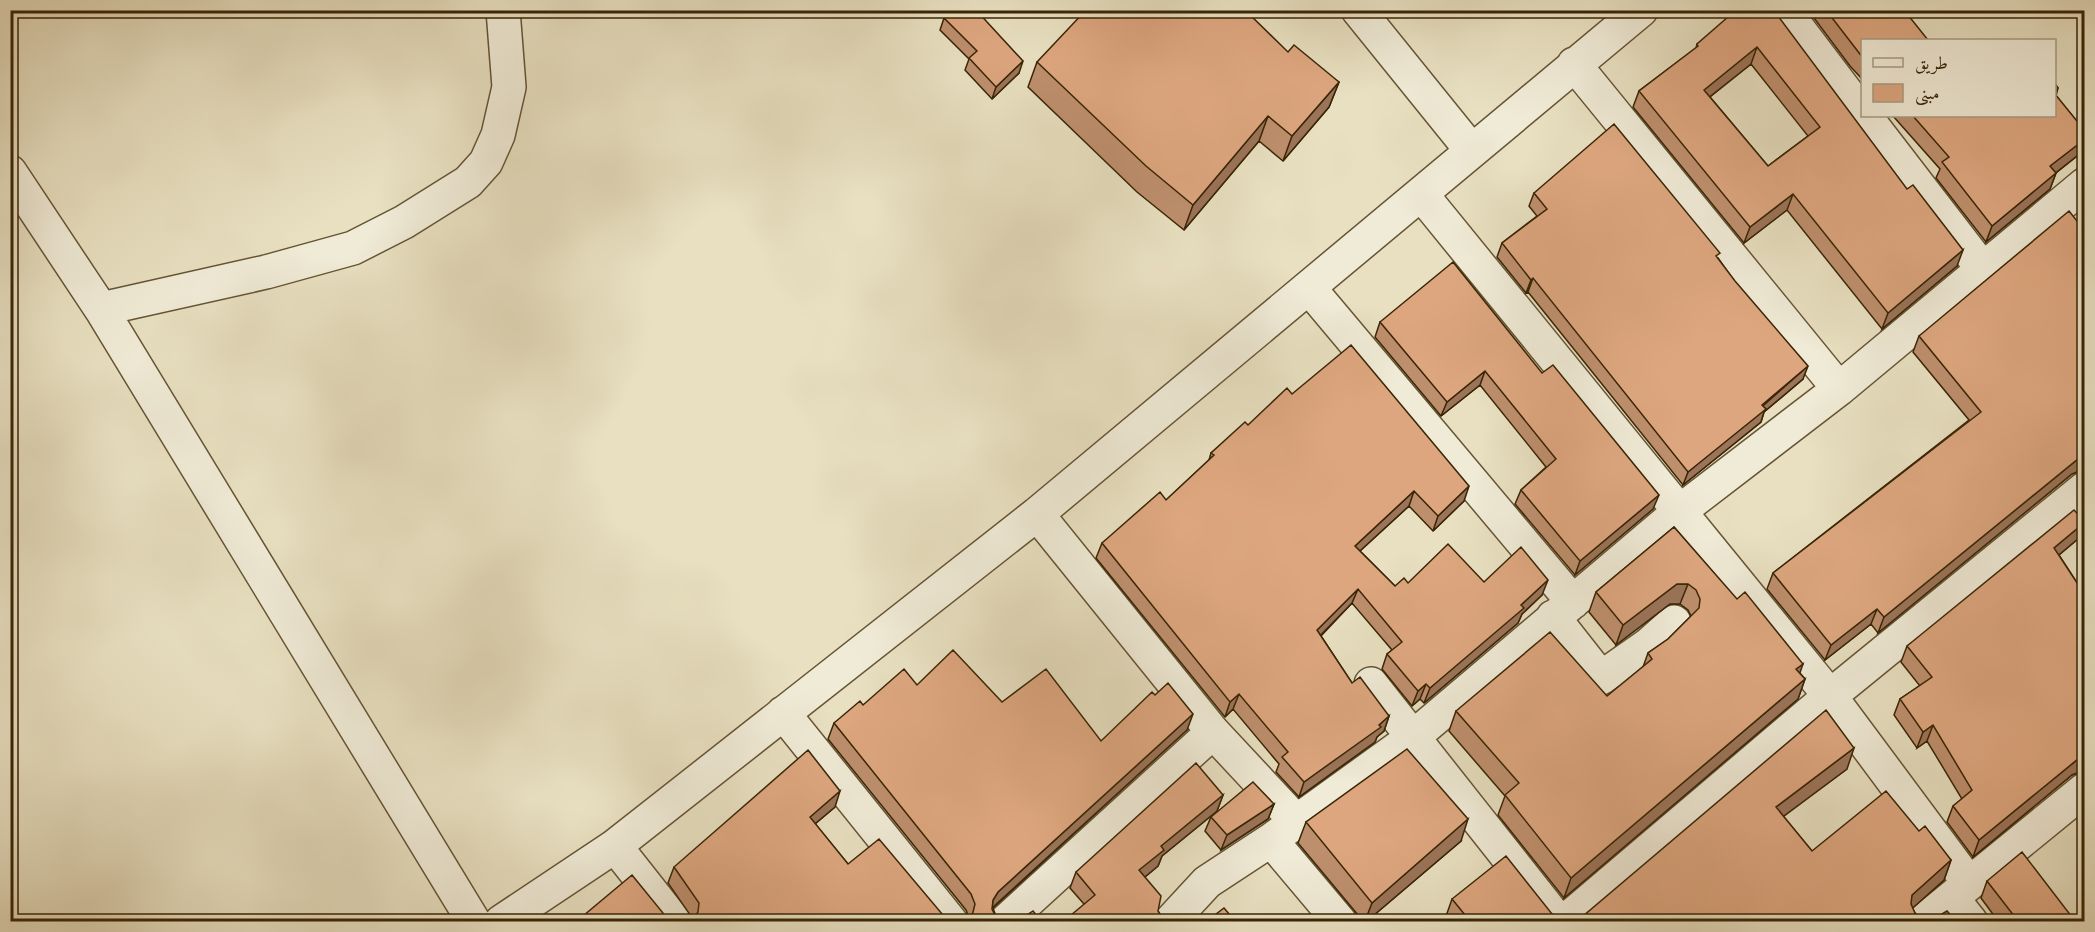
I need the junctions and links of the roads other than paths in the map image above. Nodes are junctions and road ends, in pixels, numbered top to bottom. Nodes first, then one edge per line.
1 (503, 10) edge
2 (1358, 10) edge
3 (1641, 10) edge
4 (1784, 10) edge
5 (1575, 64) junction
6 (1861, 110) edge
7 (1866, 117) edge
8 (1472, 151) junction
9 (10, 172) edge
10 (2085, 185) edge
11 (1422, 195) junction
12 (1982, 268) junction
13 (1310, 289) junction
14 (101, 309) junction
15 (1839, 389) junction
16 (2085, 489) edge
17 (1680, 511) junction
18 (1037, 514) junction
19 (1563, 610) junction
20 (1674, 622) dead end
21 (1371, 684) dead end
22 (1830, 696) junction
23 (783, 713) junction
24 (1213, 732) junction
25 (1412, 738) junction
26 (2085, 790) edge
27 (1284, 831) junction
28 (615, 846) junction
29 (1964, 901) edge
30 (474, 921) edge
31 (501, 921) edge
32 (675, 921) edge
33 (951, 921) edge
34 (1005, 921) edge
35 (1170, 921) edge
36 (1340, 921) edge
37 (1559, 921) edge
38 (1564, 921) edge
39 (1922, 921) edge

1 - 14 street
2 - 8 street
3 - 5 street
4 - 6 street
5 - 8 street
5 - 15 street
7 - 12 street
8 - 11 street
9 - 14 street
10 - 12 street
11 - 13 street
11 - 17 street
12 - 15 street
13 - 18 street
13 - 19 street
14 - 30 street
15 - 17 street
16 - 22 street
17 - 19 street
17 - 22 street
18 - 23 street
18 - 24 street
19 - 20 street
19 - 25 street
21 - 25 street
22 - 29 street
22 - 38 street
23 - 28 street
23 - 33 street
24 - 27 street
24 - 34 street
25 - 27 street
25 - 37 street
26 - 29 street
27 - 35 street
27 - 36 street
28 - 31 street
28 - 32 street
29 - 39 street

